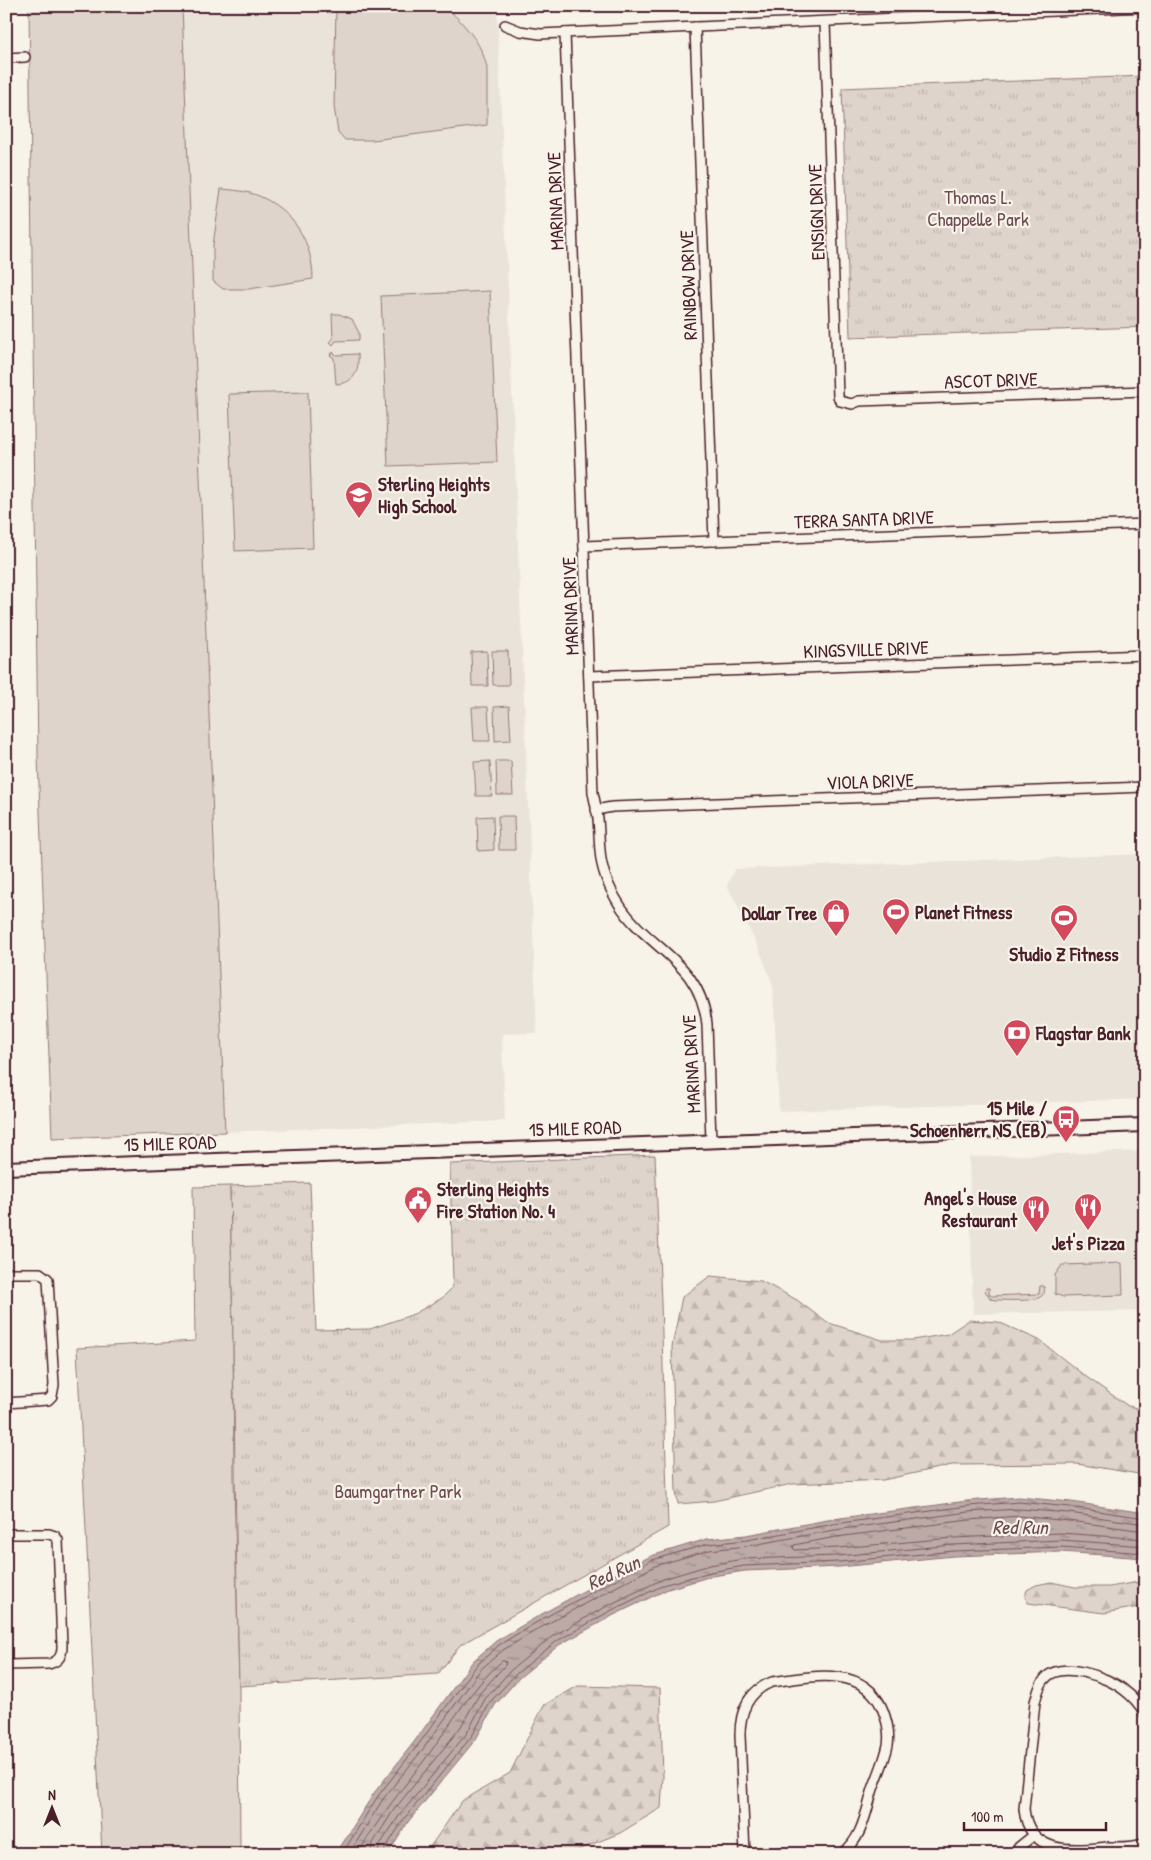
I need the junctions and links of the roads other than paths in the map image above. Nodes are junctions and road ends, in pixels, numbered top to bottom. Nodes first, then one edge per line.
1 (1145, 7) edge
2 (825, 22) junction
3 (505, 25) dead end
4 (695, 27) junction
5 (565, 33) junction
6 (25, 57) dead end
7 (6, 58) edge
8 (1145, 391) edge
9 (840, 401) joint
10 (1145, 524) edge
11 (714, 541) junction
12 (584, 546) junction
13 (1145, 655) edge
14 (589, 676) junction
15 (1145, 787) edge
16 (596, 810) junction
17 (1145, 1125) edge
18 (711, 1141) junction
19 (6, 1168) edge
20 (6, 1273) edge
21 (6, 1403) edge
22 (6, 1534) edge
23 (6, 1665) edge
24 (1145, 1714) edge
25 (1034, 1835) junction
26 (1145, 1842) edge
27 (745, 1854) edge
28 (842, 1854) edge
29 (1014, 1854) edge

1 - 2 street
2 - 4 street
2 - 9 street, ENSIGN DRIVE
3 - 5 street
4 - 5 street
4 - 11 street, RAINBOW DRIVE
5 - 12 street, MARINA DRIVE
6 - 7 street
8 - 9 street, ASCOT DRIVE
10 - 11 street, TERRA SANTA DRIVE
11 - 12 street, TERRA SANTA DRIVE
12 - 14 street, MARINA DRIVE
13 - 14 street, KINGSVILLE DRIVE
14 - 16 street, MARINA DRIVE
15 - 16 street, VIOLA DRIVE
16 - 18 street, MARINA DRIVE
17 - 18 main road, 15 MILE ROAD
18 - 19 main road, 15 MILE ROAD
20 - 21 street
22 - 23 street
24 - 25 street
25 - 26 street
25 - 29 street
27 - 28 street

